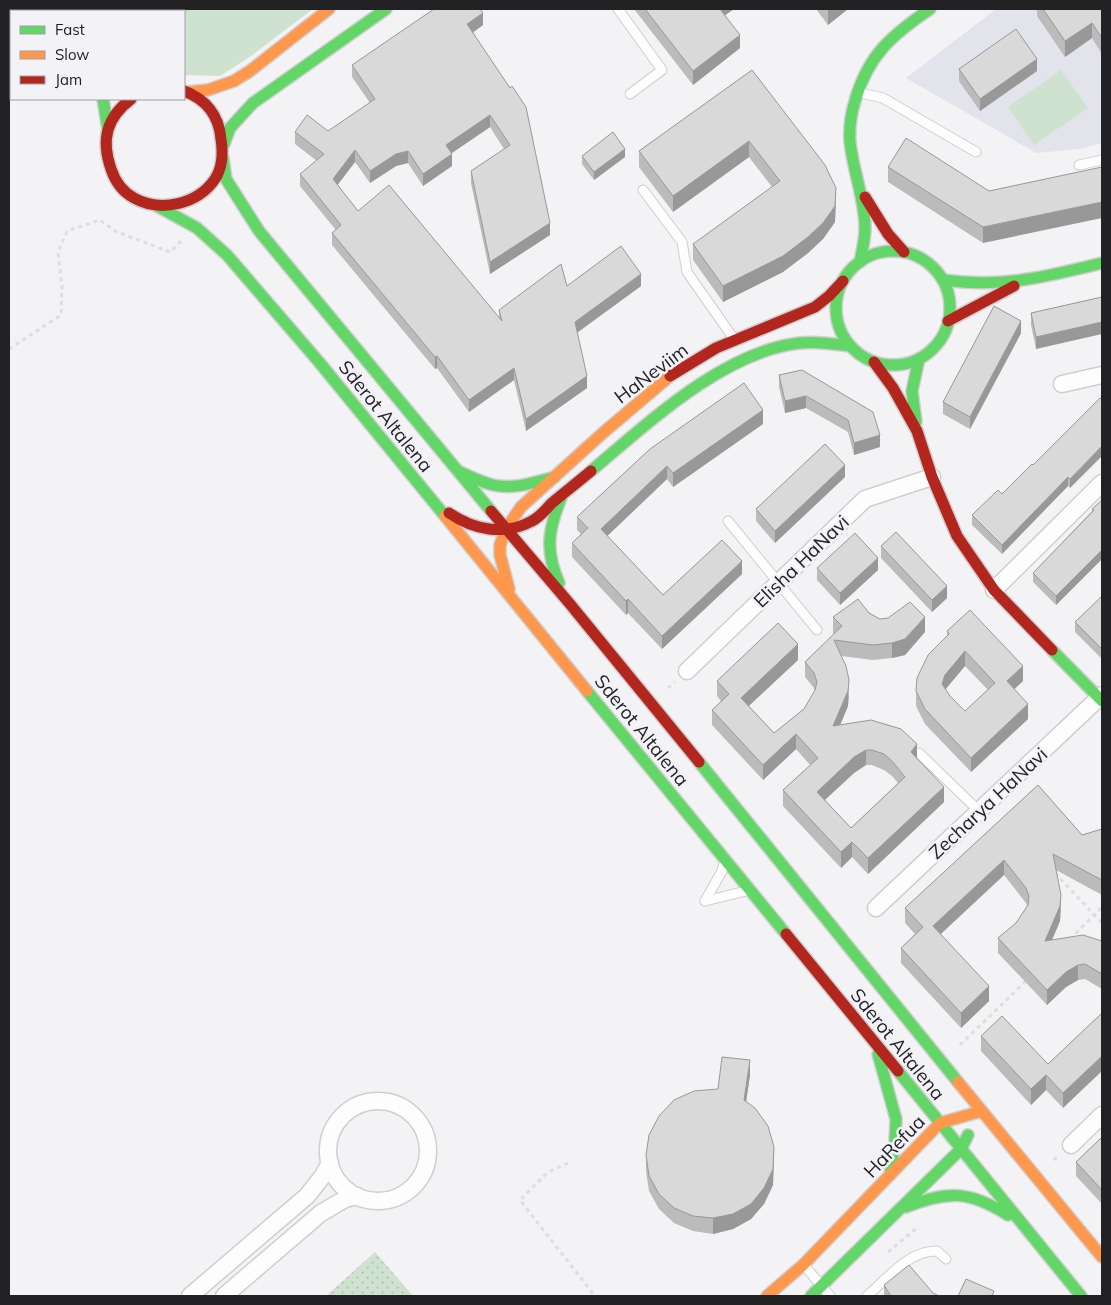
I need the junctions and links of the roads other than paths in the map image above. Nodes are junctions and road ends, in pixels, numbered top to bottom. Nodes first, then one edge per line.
1 (329, 9) edge
2 (386, 9) edge
3 (618, 9) edge
4 (930, 9) edge
5 (185, 91) edge
6 (857, 92) junction
7 (630, 94) dead end
8 (103, 100) edge
9 (130, 100) edge
10 (108, 130) junction
11 (224, 144) junction
12 (976, 152) dead end
13 (223, 158) junction
14 (1102, 160) edge
15 (1079, 165) dead end
16 (643, 190) dead end
17 (861, 190) junction
18 (157, 206) junction
19 (904, 252) junction
20 (860, 262) junction
21 (1102, 263) edge
22 (943, 280) junction
23 (843, 282) junction
24 (1022, 282) junction
25 (948, 321) junction
26 (734, 339) junction
27 (850, 346) junction
28 (760, 353) junction
29 (918, 359) junction
30 (874, 362) junction
31 (1102, 375) edge
32 (1062, 384) dead end
33 (917, 431) junction
34 (455, 469) junction
35 (555, 477) junction
36 (932, 478) junction
37 (1102, 483) edge
38 (562, 494) junction
39 (434, 503) junction
40 (728, 521) dead end
41 (506, 529) junction
42 (778, 583) junction
43 (994, 590) junction
44 (512, 598) junction
45 (570, 604) junction
46 (818, 630) dead end
47 (687, 671) dead end
48 (1101, 698) edge
49 (920, 753) dead end
50 (979, 811) junction
51 (725, 860) junction
52 (749, 890) junction
53 (876, 908) dead end
54 (876, 1045) junction
55 (982, 1111) junction
56 (1102, 1115) edge
57 (940, 1123) junction
58 (1071, 1145) dead end
59 (960, 1148) junction
60 (330, 1163) junction
61 (890, 1175) junction
62 (357, 1196) junction
63 (900, 1210) junction
64 (1020, 1221) junction
65 (1102, 1256) edge
66 (946, 1260) dead end
67 (803, 1265) junction
68 (822, 1287) junction
69 (190, 1296) edge
70 (224, 1296) edge
71 (767, 1296) edge
72 (811, 1296) edge
73 (830, 1296) edge
74 (867, 1296) edge
75 (1081, 1296) edge

1 - 5 main road
2 - 11 main road
3 - 7 lane
4 - 6 main road
5 - 11 main road
6 - 12 lane
6 - 17 main road
8 - 10 main road
9 - 10 main road
10 - 18 main road, Sderot Altalena
11 - 13 main road
13 - 18 main road
13 - 34 main road, Sderot Altalena
14 - 15 lane
16 - 26 lane
17 - 19 main road
17 - 20 main road
18 - 39 main road, Sderot Altalena
19 - 20 main road
19 - 22 main road
20 - 23 main road
21 - 24 main road
22 - 24 main road
22 - 25 main road
23 - 26 main road, HaNeviim
23 - 27 main road
24 - 25 main road
25 - 29 main road
26 - 28 lane
26 - 35 main road, HaNeviim
27 - 28 main road, HaNeviim
27 - 30 main road
28 - 38 main road, HaNeviim
29 - 30 main road
29 - 33 main road
30 - 33 main road
31 - 32 street
33 - 36 main road
34 - 35 main road
34 - 41 main road, Sderot Altalena
35 - 41 main road, HaNeviim
36 - 42 street, Elisha HaNavi
36 - 43 main road
37 - 43 street
38 - 41 main road, HaNeviim
38 - 45 main road
39 - 41 main road, HaNeviim
39 - 44 main road, Sderot Altalena
40 - 42 lane
41 - 44 main road, HaNeviim
41 - 45 main road, Sderot Altalena
42 - 46 lane
42 - 47 street, Elisha HaNavi
43 - 48 main road
44 - 51 main road, Sderot Altalena
45 - 55 main road, Sderot Altalena
48 - 50 street, Zecharya HaNavi
49 - 50 lane
50 - 53 street, Zecharya HaNavi
51 - 52 main road, Sderot Altalena
51 - 52 lane
52 - 54 main road, Sderot Altalena
54 - 57 main road, Sderot Altalena
54 - 61 main road
55 - 57 main road, HaRefua
55 - 59 main road
55 - 65 main road, Sderot Altalena
56 - 58 street
57 - 59 main road, Sderot Altalena
57 - 61 main road, HaRefua
59 - 63 main road
59 - 64 main road, Sderot Altalena
60 - 62 street
60 - 62 street
60 - 69 street
61 - 67 main road, HaRefua
62 - 70 street
63 - 64 main road
63 - 68 main road
64 - 75 main road, Sderot Altalena
66 - 74 lane
67 - 68 lane
67 - 71 main road, HaRefua
68 - 72 main road
68 - 73 lane

